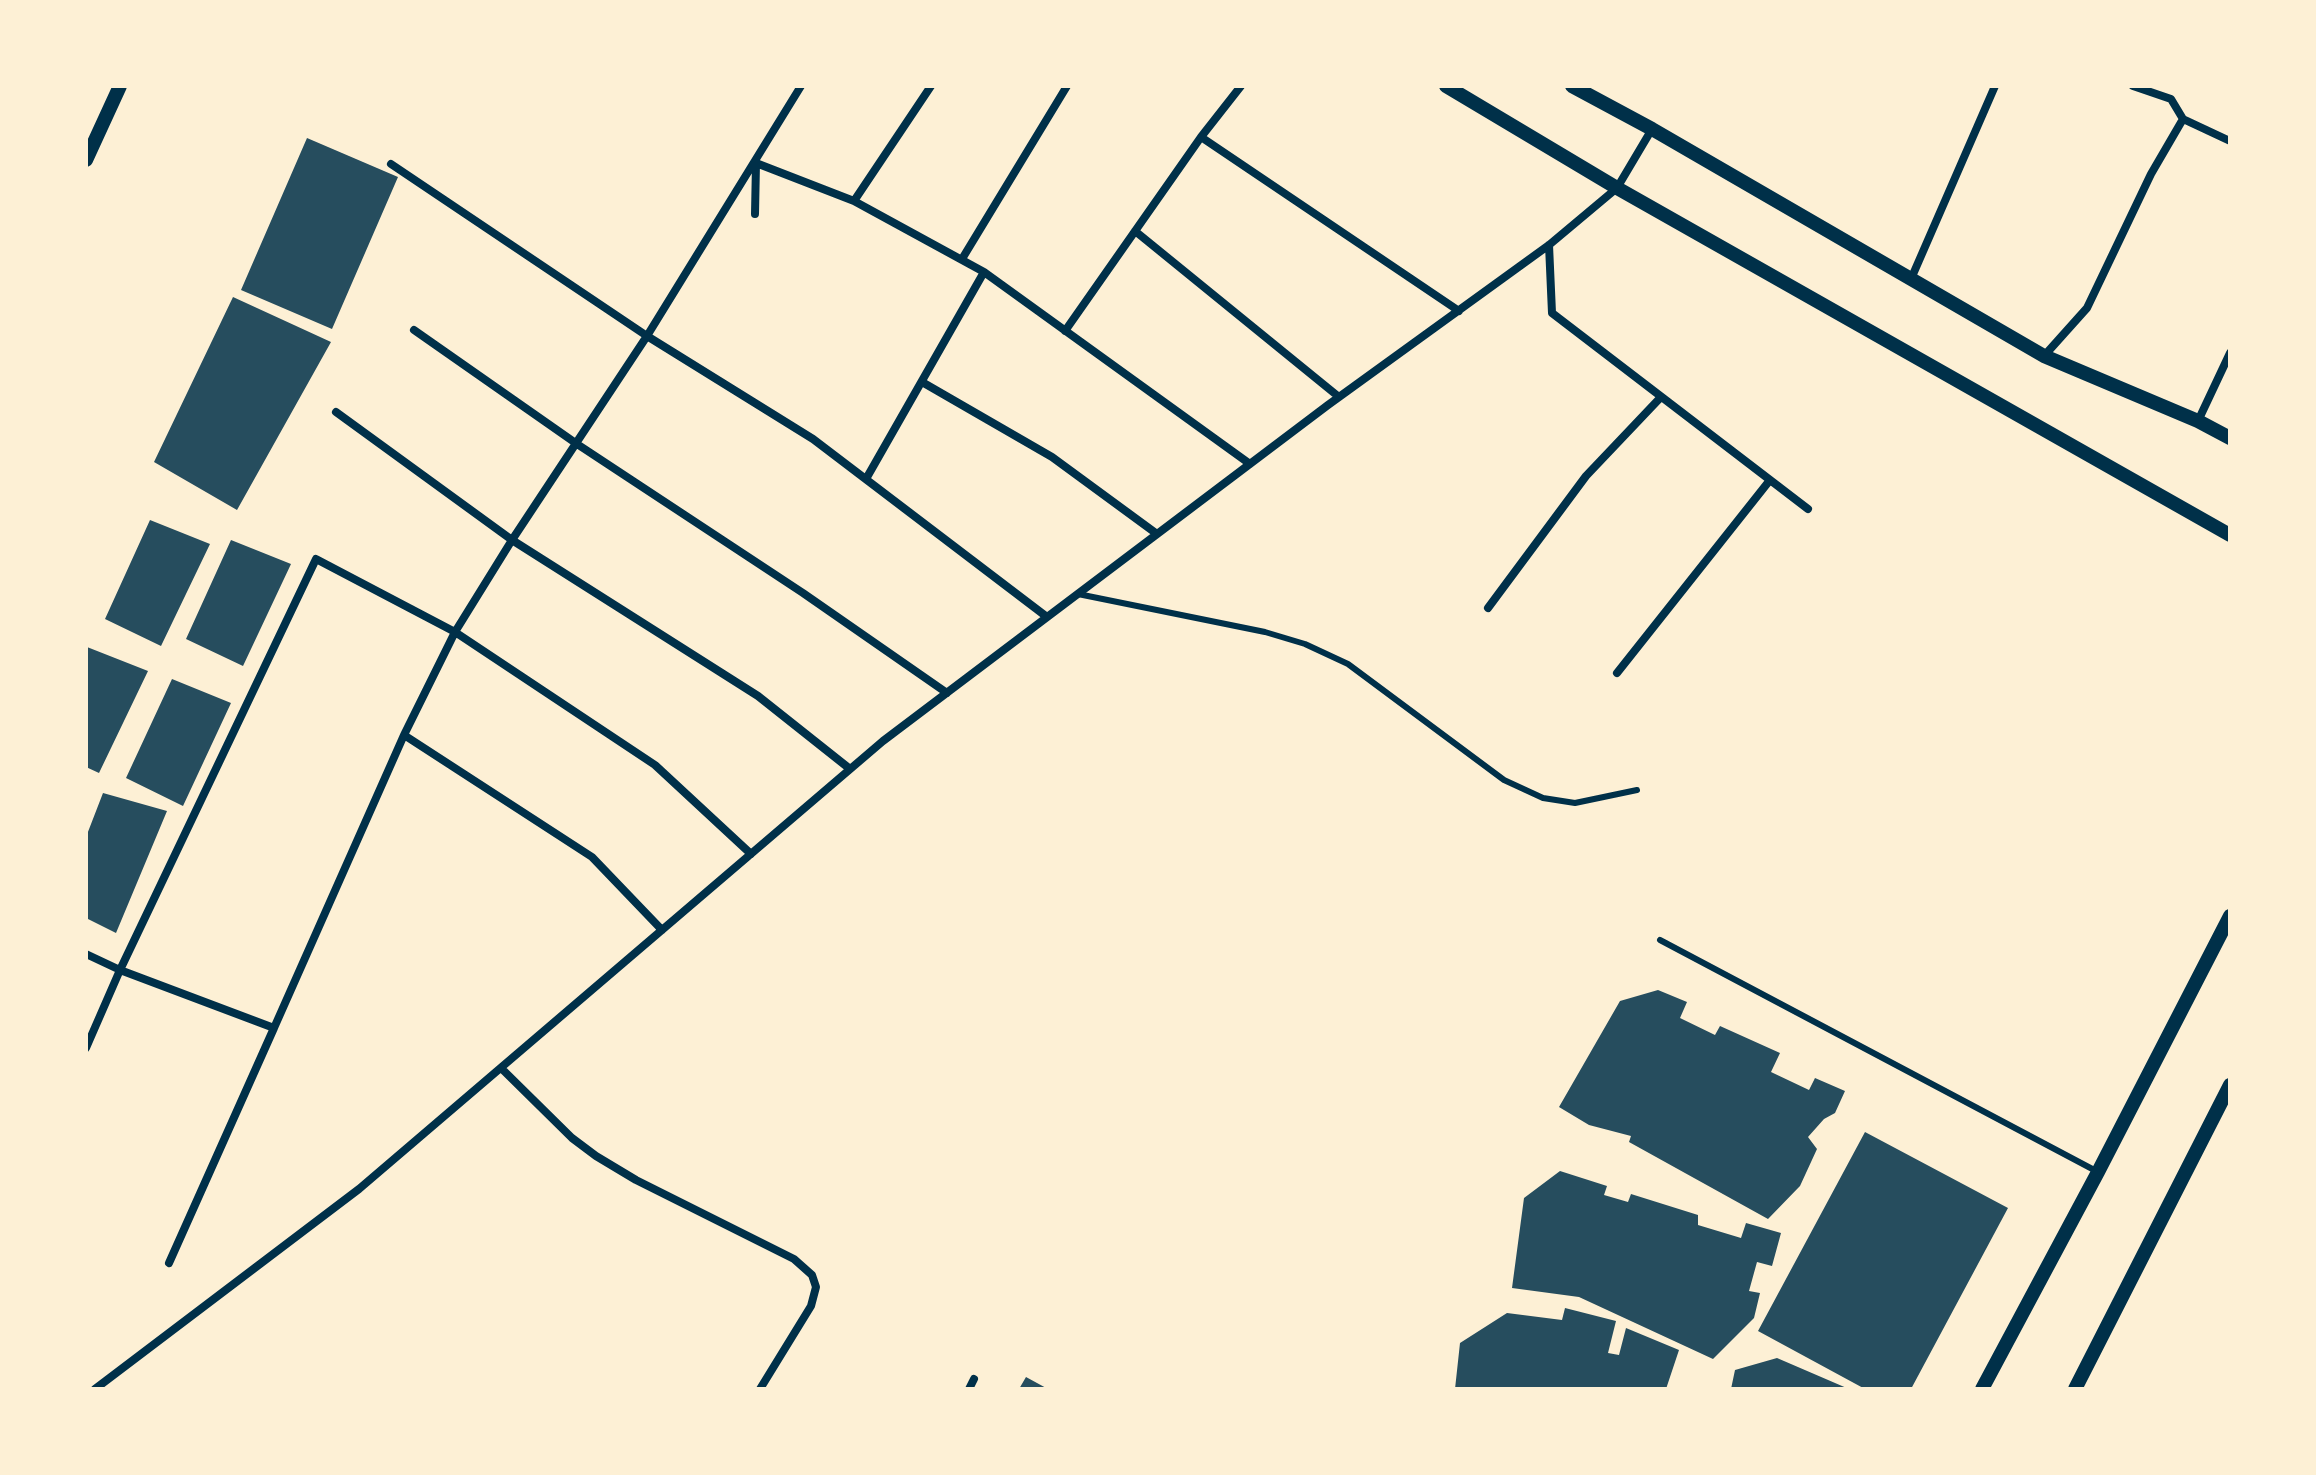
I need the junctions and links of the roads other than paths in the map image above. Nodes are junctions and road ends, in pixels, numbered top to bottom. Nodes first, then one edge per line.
1 (120, 86) edge
2 (801, 86) edge
3 (931, 86) edge
4 (1067, 86) edge
5 (1241, 86) edge
6 (1446, 86) edge
7 (1572, 86) edge
8 (1995, 86) edge
9 (2133, 86) edge
10 (2183, 119) junction
11 (1652, 129) junction
12 (1201, 137) junction
13 (2230, 141) edge
14 (86, 160) edge
15 (756, 163) junction
16 (391, 164) dead end
17 (1617, 188) junction
18 (854, 201) junction
19 (755, 214) dead end
20 (1135, 231) junction
21 (1549, 245) junction
22 (962, 259) junction
23 (984, 272) junction
24 (1911, 279) junction
25 (1459, 311) junction
26 (414, 330) dead end
27 (1065, 331) junction
28 (647, 336) junction
29 (2230, 353) edge
30 (2044, 356) junction
31 (922, 382) junction
32 (1339, 397) junction
33 (1661, 397) junction
34 (336, 412) dead end
35 (2198, 421) junction
36 (2230, 438) edge
37 (577, 444) junction
38 (1250, 464) junction
39 (866, 479) junction
40 (1770, 480) junction
41 (1808, 509) dead end
42 (1157, 534) junction
43 (2230, 535) edge
44 (512, 540) junction
45 (1078, 594) junction
46 (1488, 608) dead end
47 (1047, 617) junction
48 (455, 632) junction
49 (1617, 673) dead end
50 (947, 693) junction
51 (404, 735) junction
52 (850, 769) junction
53 (1637, 790) dead end
54 (751, 854) junction
55 (2230, 916) edge
56 (662, 930) junction
57 (1660, 940) dead end
58 (86, 954) edge
59 (120, 970) junction
60 (274, 1028) junction
61 (86, 1048) edge
62 (501, 1068) junction
63 (2230, 1085) edge
64 (2098, 1172) junction
65 (169, 1263) dead end
66 (974, 1379) dead end
67 (95, 1389) edge
68 (760, 1389) edge
69 (969, 1389) edge
70 (1982, 1389) edge
71 (2075, 1389) edge

1 - 14 street
2 - 15 street
3 - 18 street
4 - 22 street
5 - 12 street
6 - 17 street
7 - 11 street
8 - 24 street
9 - 10 street
10 - 13 street
10 - 30 street
11 - 17 street
11 - 24 street
12 - 20 street
12 - 25 street
15 - 18 street
15 - 19 street
15 - 28 street
16 - 28 street
17 - 21 street
17 - 43 street
18 - 22 street
20 - 27 street
20 - 32 street
21 - 25 street
21 - 33 street
22 - 23 street
23 - 27 street
23 - 31 street
24 - 30 street
25 - 32 street
26 - 37 street
27 - 38 street
28 - 37 street
28 - 39 street
29 - 35 street
30 - 35 street
31 - 39 street
31 - 42 street
32 - 38 street
33 - 40 street
33 - 46 street
34 - 44 street
35 - 36 street
37 - 44 street
37 - 50 street
38 - 42 street
39 - 47 street
40 - 41 street
40 - 49 street
42 - 45 street
44 - 48 street
44 - 52 street
45 - 47 street
45 - 53 lane
47 - 50 street
48 - 51 street
48 - 54 street
48 - 59 street
50 - 52 street
51 - 56 street
51 - 60 street
52 - 54 street
54 - 56 street
55 - 64 street
56 - 62 street
57 - 64 lane
58 - 59 street
59 - 60 street
59 - 61 street
60 - 65 street
62 - 67 street
62 - 68 street
63 - 71 street
64 - 70 street
66 - 69 street

